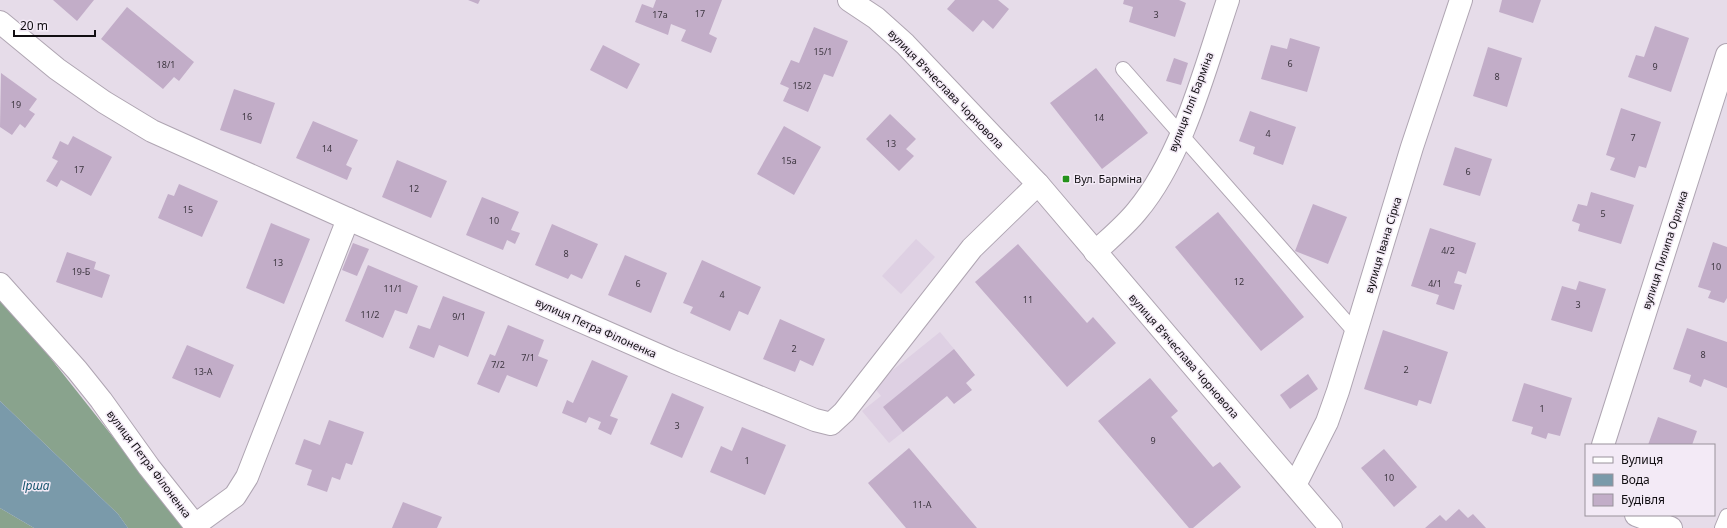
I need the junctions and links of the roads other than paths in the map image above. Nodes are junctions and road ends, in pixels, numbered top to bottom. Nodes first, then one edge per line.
1 (849, 0) edge
2 (1228, 0) edge
3 (1461, 0) edge
4 (0, 22) edge
5 (1727, 54) edge
6 (1123, 69) dead end
7 (1181, 136) junction
8 (1038, 184) junction
9 (348, 219) junction
10 (1095, 252) junction
11 (0, 284) edge
12 (1356, 333) junction
13 (1603, 444) edge
14 (1295, 485) junction
15 (1639, 516) edge
16 (1727, 516) edge
17 (196, 526) edge
18 (1331, 528) edge
19 (1671, 528) edge
20 (1722, 528) edge

1 - 8 street, вулиця Вʼячеслава Чорновола
2 - 7 street, вулиця Іллі Барміна
3 - 12 street, вулиця Івана Сірка
4 - 9 street, вулиця Петра Філоненка
5 - 13 street, вулиця Пилипа Орлика
6 - 7 lane
7 - 10 street, вулиця Іллі Барміна
7 - 12 lane
8 - 9 street, вулиця Петра Філоненка
8 - 10 street, вулиця Вʼячеслава Чорновола
9 - 17 street, вулиця Петра Філоненка
10 - 14 street, вулиця Вʼячеслава Чорновола
11 - 17 street, вулиця Петра Філоненка
12 - 14 street, вулиця Івана Сірка
14 - 18 street, вулиця Вʼячеслава Чорновола
15 - 19 street
16 - 20 lane

